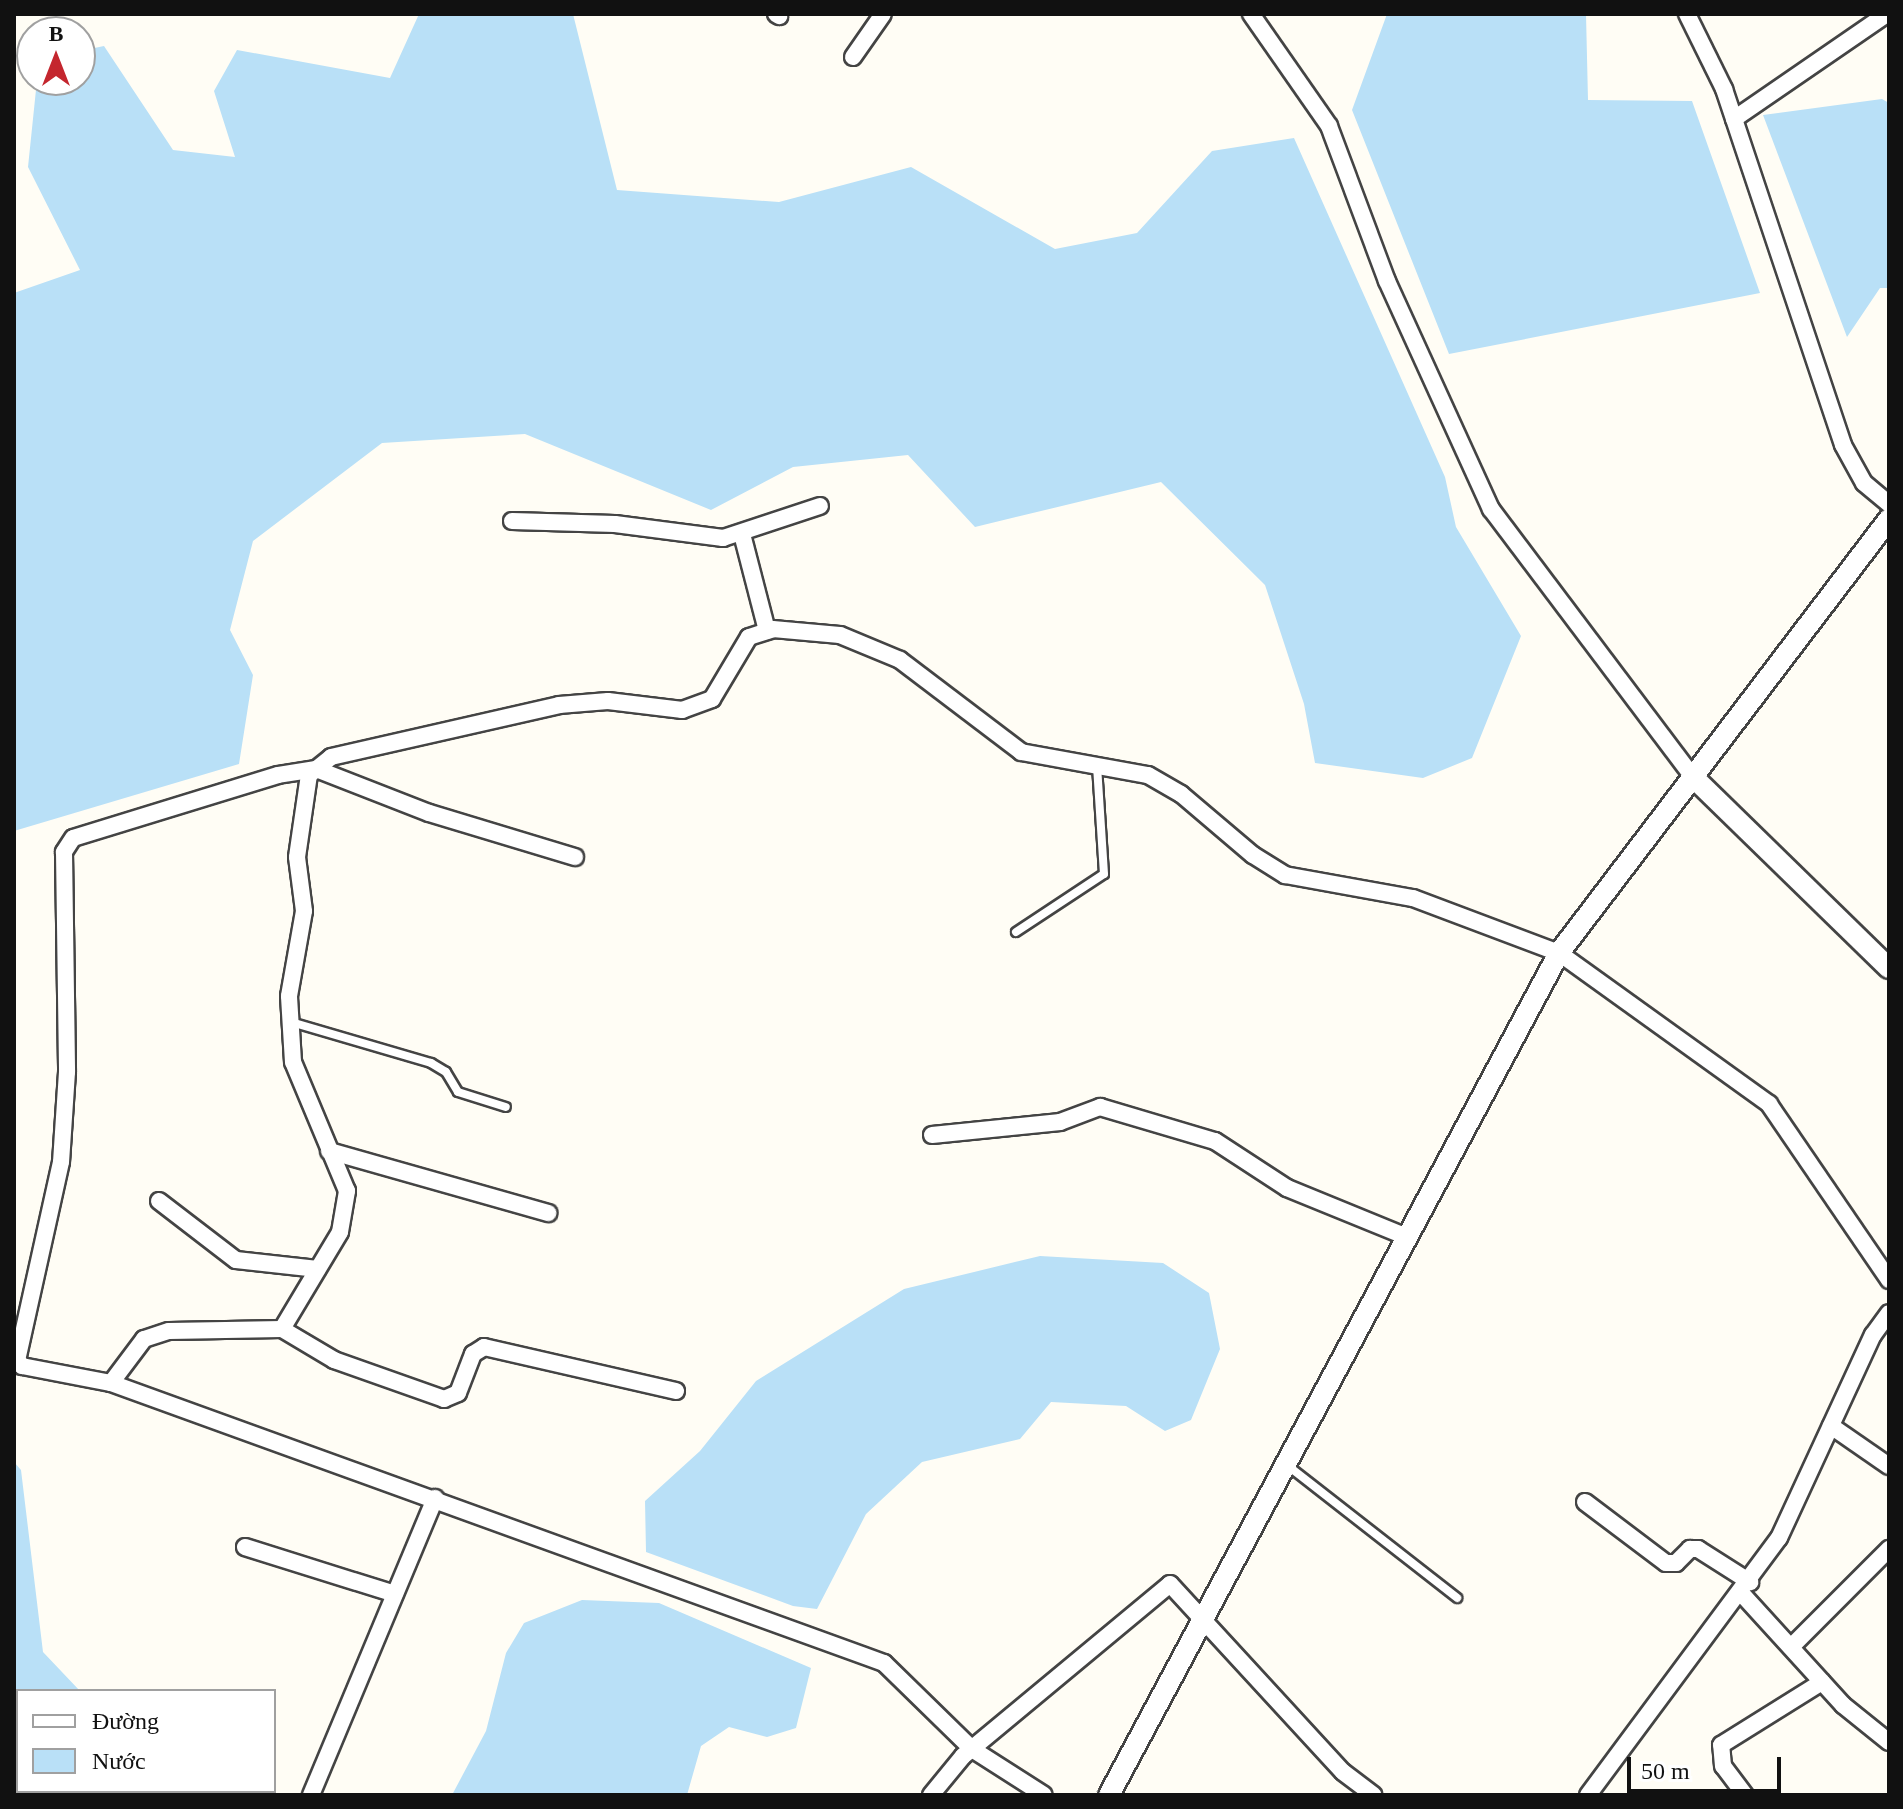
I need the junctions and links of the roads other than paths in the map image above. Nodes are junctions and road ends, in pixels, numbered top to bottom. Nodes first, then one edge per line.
1 (883, 14) edge
2 (1251, 14) edge
3 (1687, 14) edge
4 (1887, 14) edge
5 (853, 57) dead end
6 (1734, 119) junction
7 (1889, 504) edge
8 (820, 506) dead end
9 (1889, 519) edge
10 (512, 521) dead end
11 (742, 534) junction
12 (767, 631) junction
13 (1097, 764) junction
14 (316, 769) junction
15 (1694, 778) junction
16 (575, 857) dead end
17 (1016, 932) dead end
18 (1559, 953) junction
19 (1889, 968) edge
20 (291, 1022) junction
21 (506, 1107) dead end
22 (932, 1135) dead end
23 (329, 1151) junction
24 (159, 1201) dead end
25 (548, 1213) dead end
26 (1407, 1237) junction
27 (318, 1269) junction
28 (1889, 1280) edge
29 (1889, 1313) edge
30 (282, 1329) junction
31 (111, 1383) junction
32 (676, 1391) dead end
33 (1831, 1426) junction
34 (1285, 1464) junction
35 (1889, 1466) edge
36 (435, 1498) junction
37 (1585, 1502) dead end
38 (245, 1547) dead end
39 (1889, 1549) edge
40 (1746, 1588) junction
41 (395, 1594) junction
42 (1457, 1598) dead end
43 (1202, 1619) junction
44 (1791, 1647) junction
45 (1822, 1682) junction
46 (1889, 1742) edge
47 (972, 1749) junction
48 (311, 1795) edge
49 (931, 1795) edge
50 (1044, 1795) edge
51 (1109, 1795) edge
52 (1373, 1795) edge
53 (1588, 1795) edge
54 (1745, 1795) edge

1 - 5 street
2 - 15 street
3 - 6 street
4 - 6 street
6 - 7 street
8 - 11 street
9 - 15 street
10 - 11 street
11 - 12 street
12 - 13 street
12 - 14 street
13 - 17 lane
13 - 18 street
14 - 16 street
14 - 20 street
14 - 31 street
15 - 18 street
15 - 19 street
18 - 26 street
18 - 28 street
20 - 21 lane
20 - 23 street
22 - 26 street
23 - 25 street
23 - 27 street
24 - 27 street
26 - 34 street
27 - 30 street
29 - 33 street
30 - 31 street
30 - 32 street
31 - 36 street
33 - 35 street
33 - 40 street
34 - 42 lane
34 - 43 street
36 - 41 street
36 - 47 street
37 - 40 street
38 - 41 street
39 - 44 street
40 - 44 street
40 - 53 street
41 - 48 street
43 - 47 street
43 - 51 street
43 - 52 street
44 - 45 street
45 - 46 street
45 - 54 street
47 - 49 street
47 - 50 street

